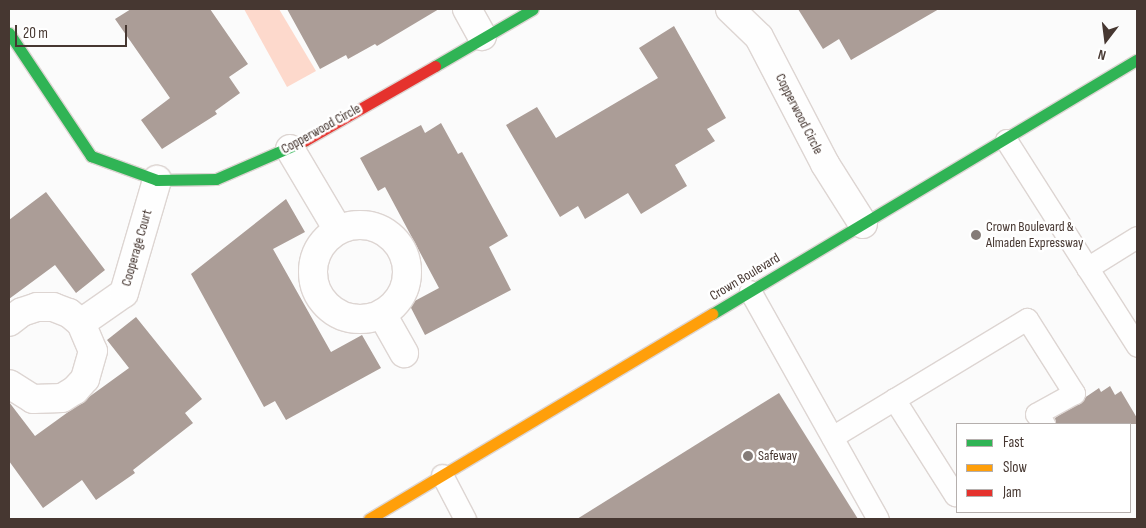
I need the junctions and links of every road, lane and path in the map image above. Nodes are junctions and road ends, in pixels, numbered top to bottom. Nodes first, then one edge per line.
1 (467, 9) edge
2 (533, 9) edge
3 (730, 9) edge
4 (9, 33) edge
5 (482, 36) junction
6 (1137, 60) edge
7 (1006, 140) junction
8 (290, 149) junction
9 (157, 180) junction
10 (863, 224) junction
11 (338, 230) junction
12 (1137, 237) edge
13 (1088, 268) junction
14 (750, 291) junction
15 (382, 314) junction
16 (9, 322) edge
17 (81, 323) junction
18 (1137, 346) edge
19 (404, 353) dead end
20 (9, 384) edge
21 (894, 399) junction
22 (1043, 423) edge
23 (832, 437) junction
24 (442, 475) junction
25 (956, 494) edge
26 (369, 519) edge
27 (465, 519) edge
28 (878, 519) edge

1 - 5 street
2 - 5 street, Copperwood Circle
3 - 10 street, Copperwood Circle
4 - 9 street, Copperwood Circle
5 - 8 street, Copperwood Circle
6 - 7 street, Crown Boulevard
7 - 10 street, Crown Boulevard
7 - 13 lane
8 - 9 street, Copperwood Circle
8 - 11 street
9 - 17 street, Cooperage Court
10 - 14 street, Crown Boulevard
11 - 15 street
11 - 15 street
12 - 13 lane
13 - 18 lane
14 - 23 lane
14 - 24 street, Crown Boulevard
15 - 19 street
16 - 17 street
17 - 20 street
21 - 22 lane
21 - 23 lane
21 - 25 lane
23 - 28 lane
24 - 26 street, Crown Boulevard
24 - 27 lane

